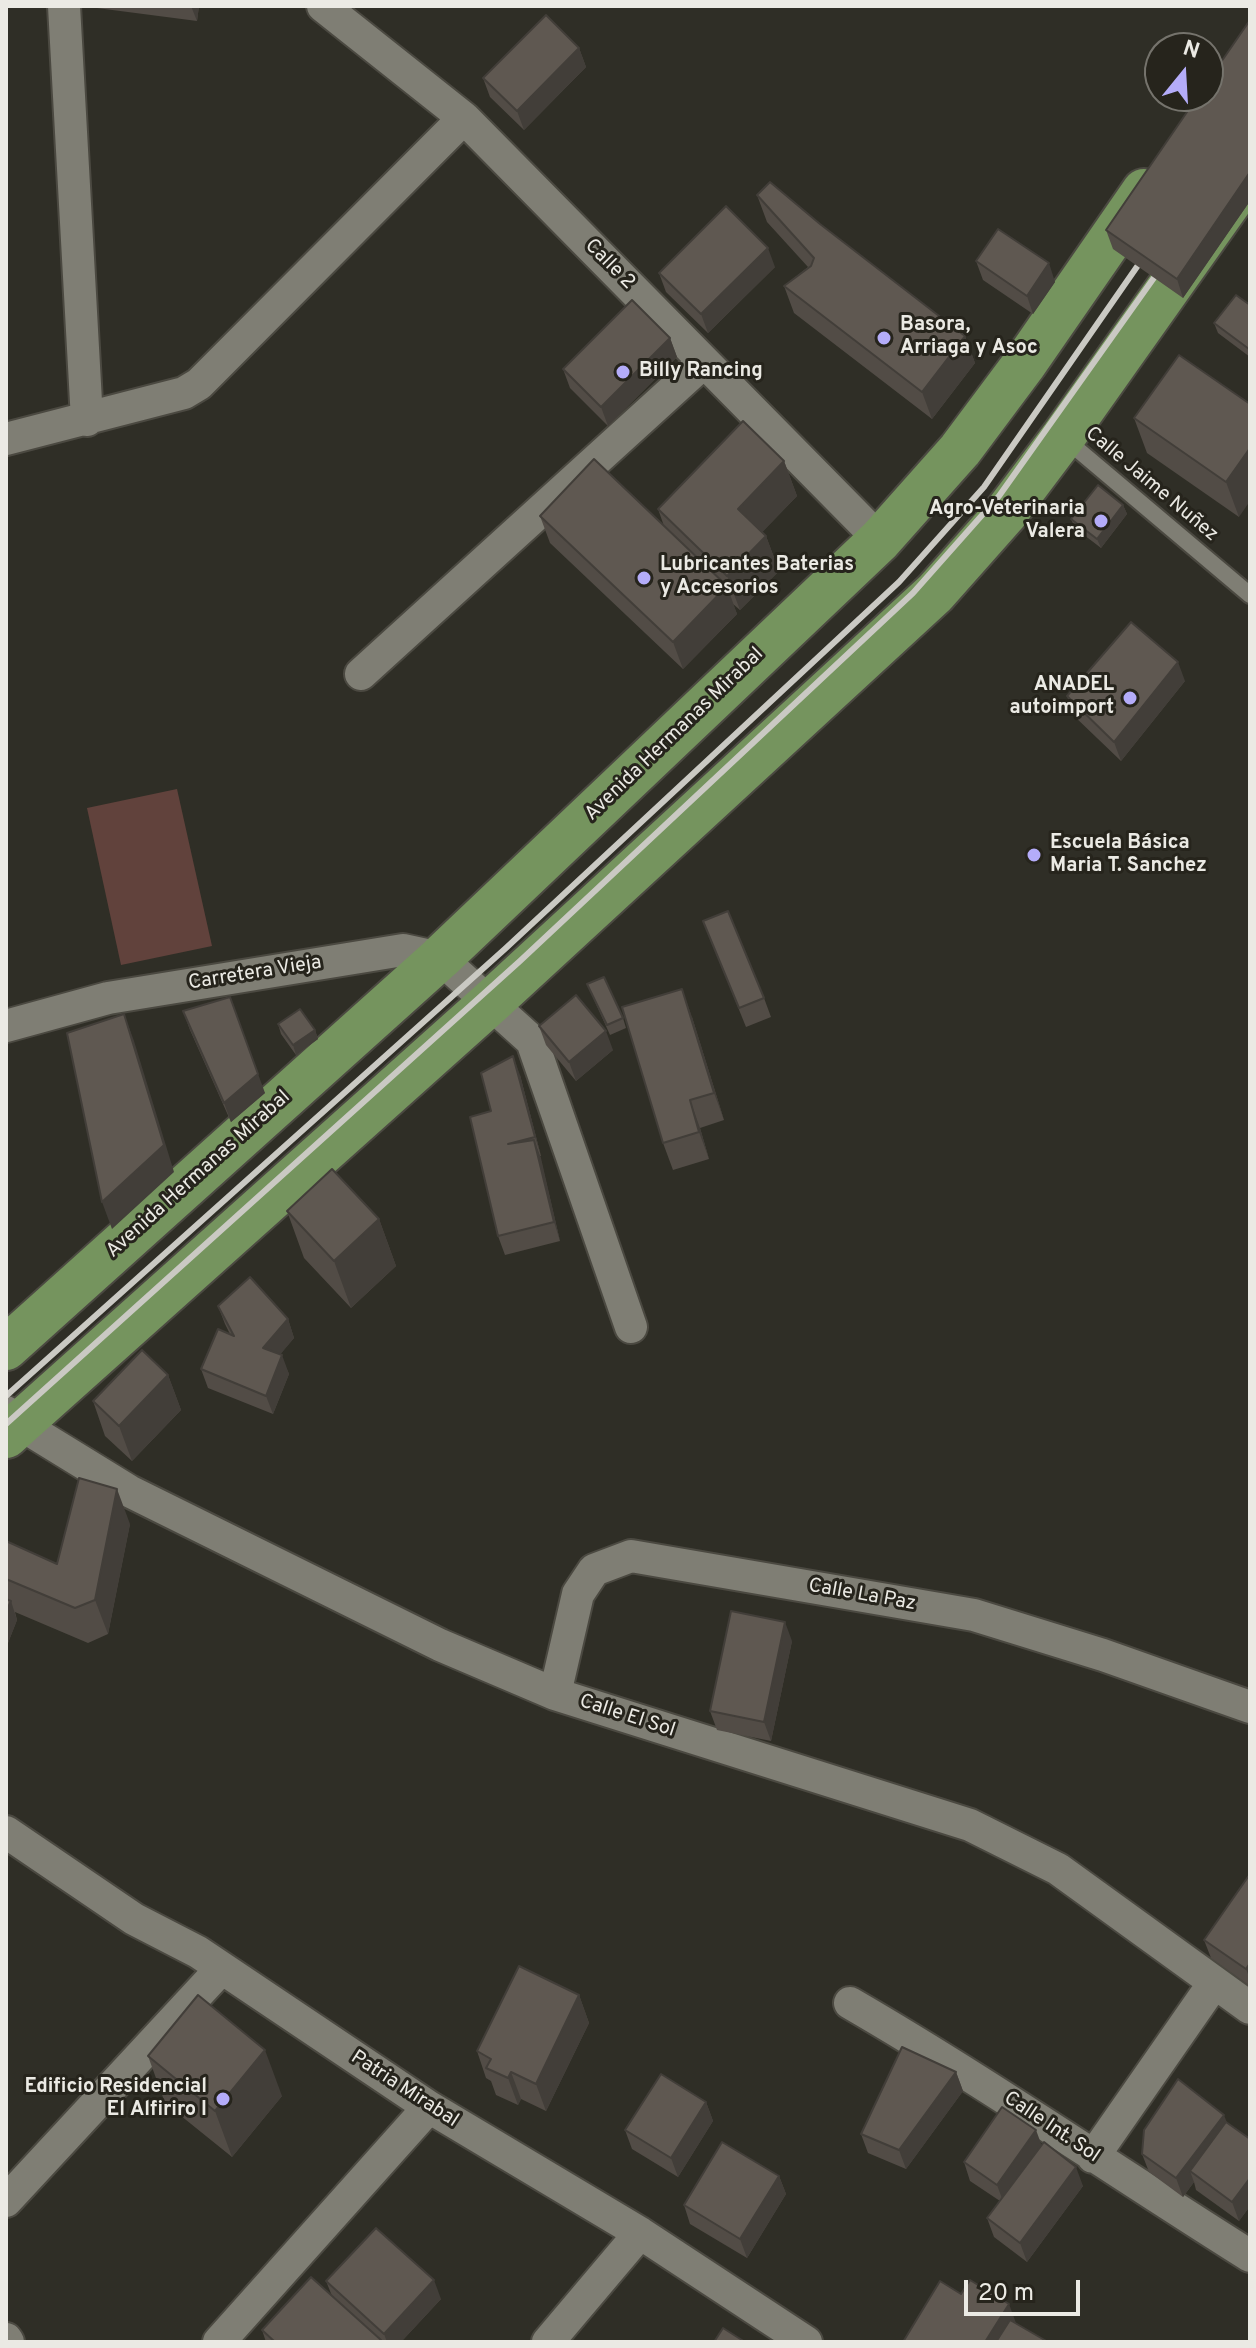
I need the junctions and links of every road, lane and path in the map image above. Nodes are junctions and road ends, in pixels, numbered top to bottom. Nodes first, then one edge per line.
1 (64, 6) edge
2 (323, 6) edge
3 (464, 118) junction
4 (1169, 155) edge
5 (1250, 173) edge
6 (704, 362) junction
7 (87, 420) junction
8 (1063, 437) junction
9 (6, 439) edge
10 (880, 540) junction
11 (1250, 595) edge
12 (361, 674) dead end
13 (440, 958) junction
14 (491, 1002) junction
15 (6, 1026) edge
16 (631, 1327) dead end
17 (6, 1348) edge
18 (11, 1424) edge
19 (555, 1694) junction
20 (1250, 1707) edge
21 (6, 1808) edge
22 (6, 1832) edge
23 (209, 1961) junction
24 (1214, 1983) junction
25 (850, 2003) dead end
26 (1250, 2008) edge
27 (429, 2107) junction
28 (1093, 2157) junction
29 (6, 2201) edge
30 (640, 2233) junction
31 (1250, 2256) edge
32 (219, 2342) edge
33 (548, 2342) edge
34 (806, 2342) edge

1 - 7 street
2 - 3 street, Calle 2
3 - 6 street, Calle 2
3 - 7 street
4 - 10 main road, Avenida Hermanas Mirabal
5 - 8 main road
6 - 10 street, Calle 2
6 - 12 street
7 - 9 street
8 - 11 lane, Calle Jaime Nuñez
8 - 14 main road
10 - 13 main road, Avenida Hermanas Mirabal
13 - 14 street, Carretera Vieja
13 - 15 street, Carretera Vieja
13 - 17 main road, Avenida Hermanas Mirabal
14 - 16 street, Carretera Vieja
14 - 18 main road
18 - 19 street, Calle El Sol
19 - 20 street, Calle La Paz
19 - 24 street, Calle El Sol
21 - 23 street
22 - 23 street, Patria Mirabal
23 - 27 street, Patria Mirabal
23 - 29 street
24 - 26 street, Calle El Sol
24 - 28 street
25 - 28 street, Calle Int. Sol
27 - 30 street, Patria Mirabal
27 - 32 street
28 - 31 street, Calle Int. Sol
30 - 33 street
30 - 34 street, Patria Mirabal

